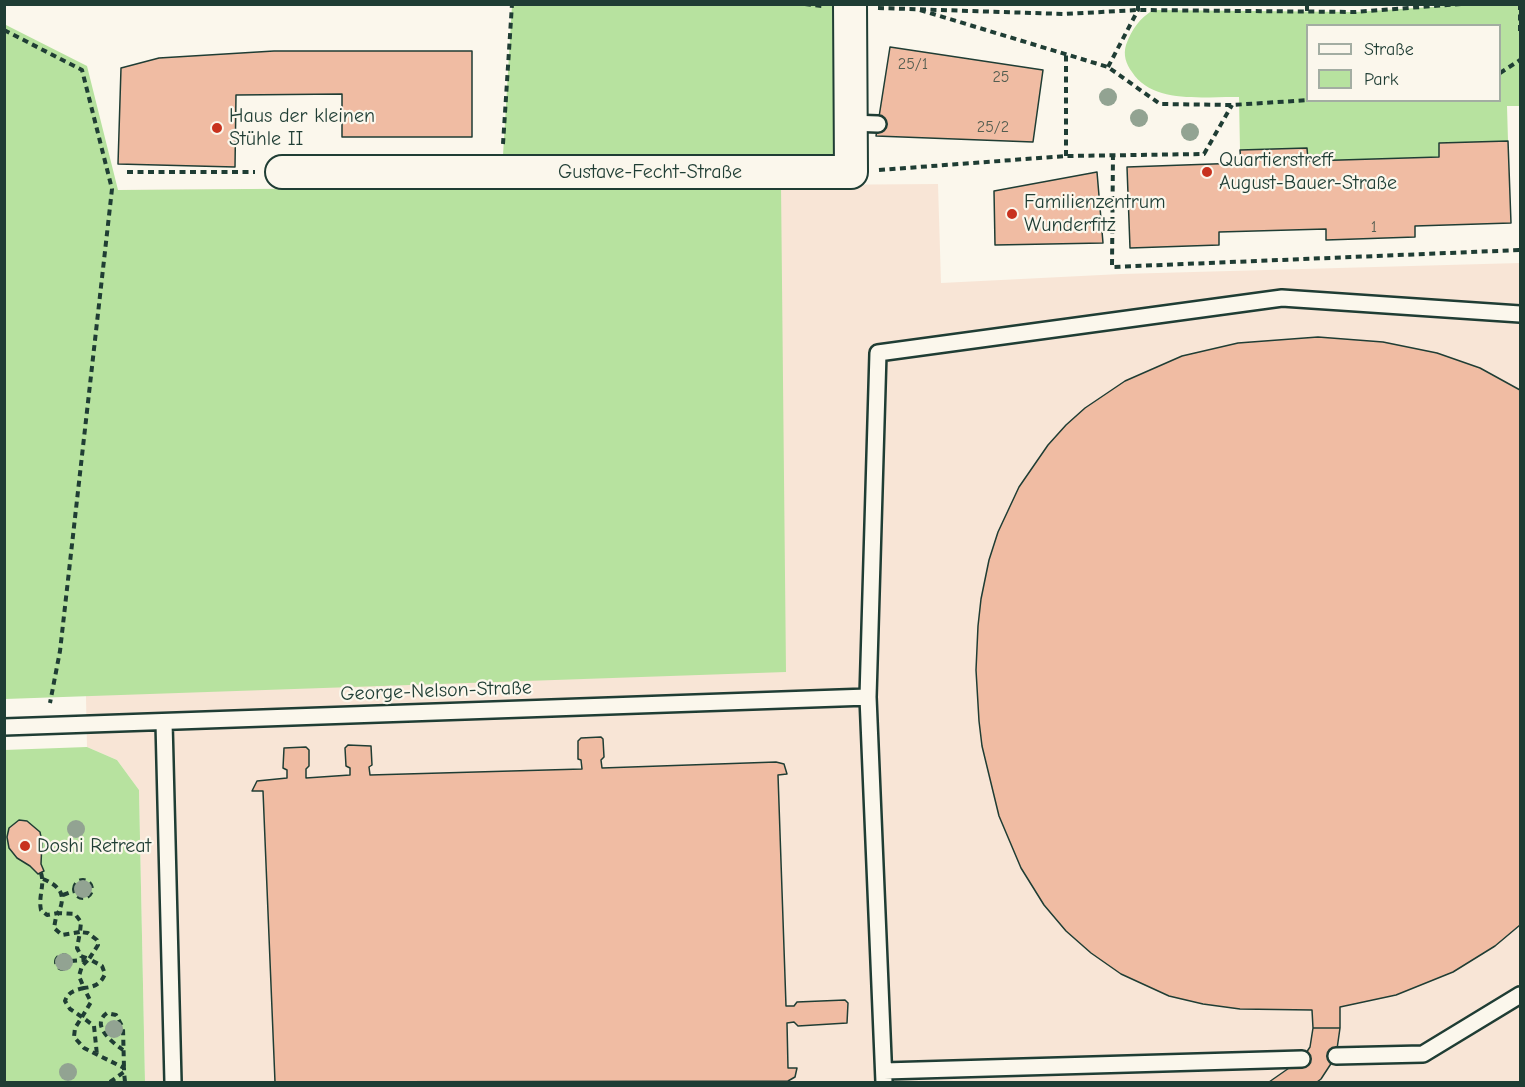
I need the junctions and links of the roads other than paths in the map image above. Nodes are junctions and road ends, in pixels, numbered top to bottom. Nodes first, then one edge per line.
1 (850, 6) edge
2 (282, 172) road end
3 (1521, 314) edge
4 (868, 697) junction
5 (164, 722) junction
6 (4, 727) edge
7 (1521, 995) edge
8 (1336, 1056) dead end
9 (1302, 1059) dead end
10 (884, 1077) edge
11 (173, 1083) edge

1 - 2 street, Gustave-Fecht-Straße
3 - 4 lane
4 - 5 lane, George-Nelson-Straße
4 - 10 lane
5 - 6 lane, George-Nelson-Straße
5 - 11 lane
7 - 8 lane
9 - 10 lane

